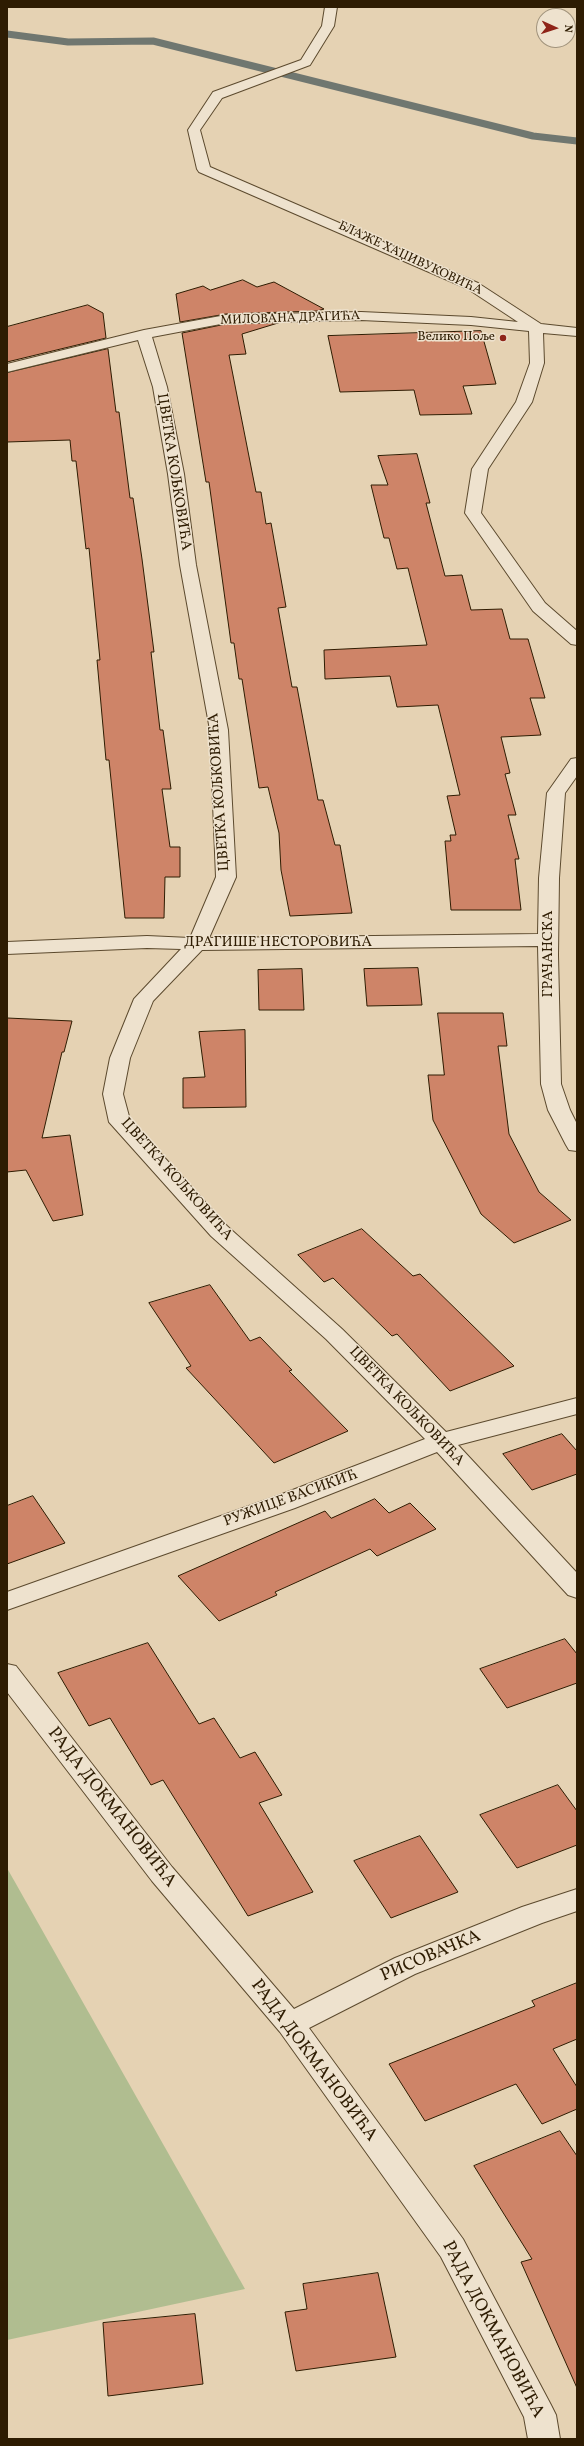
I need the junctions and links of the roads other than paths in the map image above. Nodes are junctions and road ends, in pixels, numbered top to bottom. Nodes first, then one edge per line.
1 (331, 7) edge
2 (536, 327) junction
3 (577, 332) edge
4 (144, 334) junction
5 (7, 368) edge
6 (577, 640) edge
7 (577, 763) edge
8 (549, 940) junction
9 (197, 944) junction
10 (7, 948) edge
11 (577, 1145) edge
12 (577, 1406) edge
13 (441, 1441) junction
14 (577, 1589) edge
15 (7, 1601) edge
16 (7, 1673) edge
17 (577, 1900) edge
18 (290, 2024) junction
19 (544, 2439) edge

1 - 2 street, БЛАЖЕ ХАЏИВУКОВИЋА
2 - 3 street, МИЛОВАНА ДРАГИЋА
2 - 4 street, МИЛОВАНА ДРАГИЋА
2 - 6 street
4 - 5 street, МИЛОВАНА ДРАГИЋА
4 - 9 street, ЦВЕТКА КОЉКОВИЋА
7 - 8 street, ГРАЧАНСКА
8 - 9 street, ДРАГИШЕ НЕСТОРОВИЋА
8 - 11 street, ГРАЧАНСКА
9 - 10 street, ДРАГИШЕ НЕСТОРОВИЋА
9 - 13 street, ЦВЕТКА КОЉКОВИЋА
12 - 13 street, РУЖИЦЕ ВАСИКИЋ
13 - 14 street, ЦВЕТКА КОЉКОВИЋА
13 - 15 street, РУЖИЦЕ ВАСИКИЋ
16 - 18 street, РАДА ДОКМАНОВИЋА
17 - 18 street, РИСОВАЧКА
18 - 19 street, РАДА ДОКМАНОВИЋА

